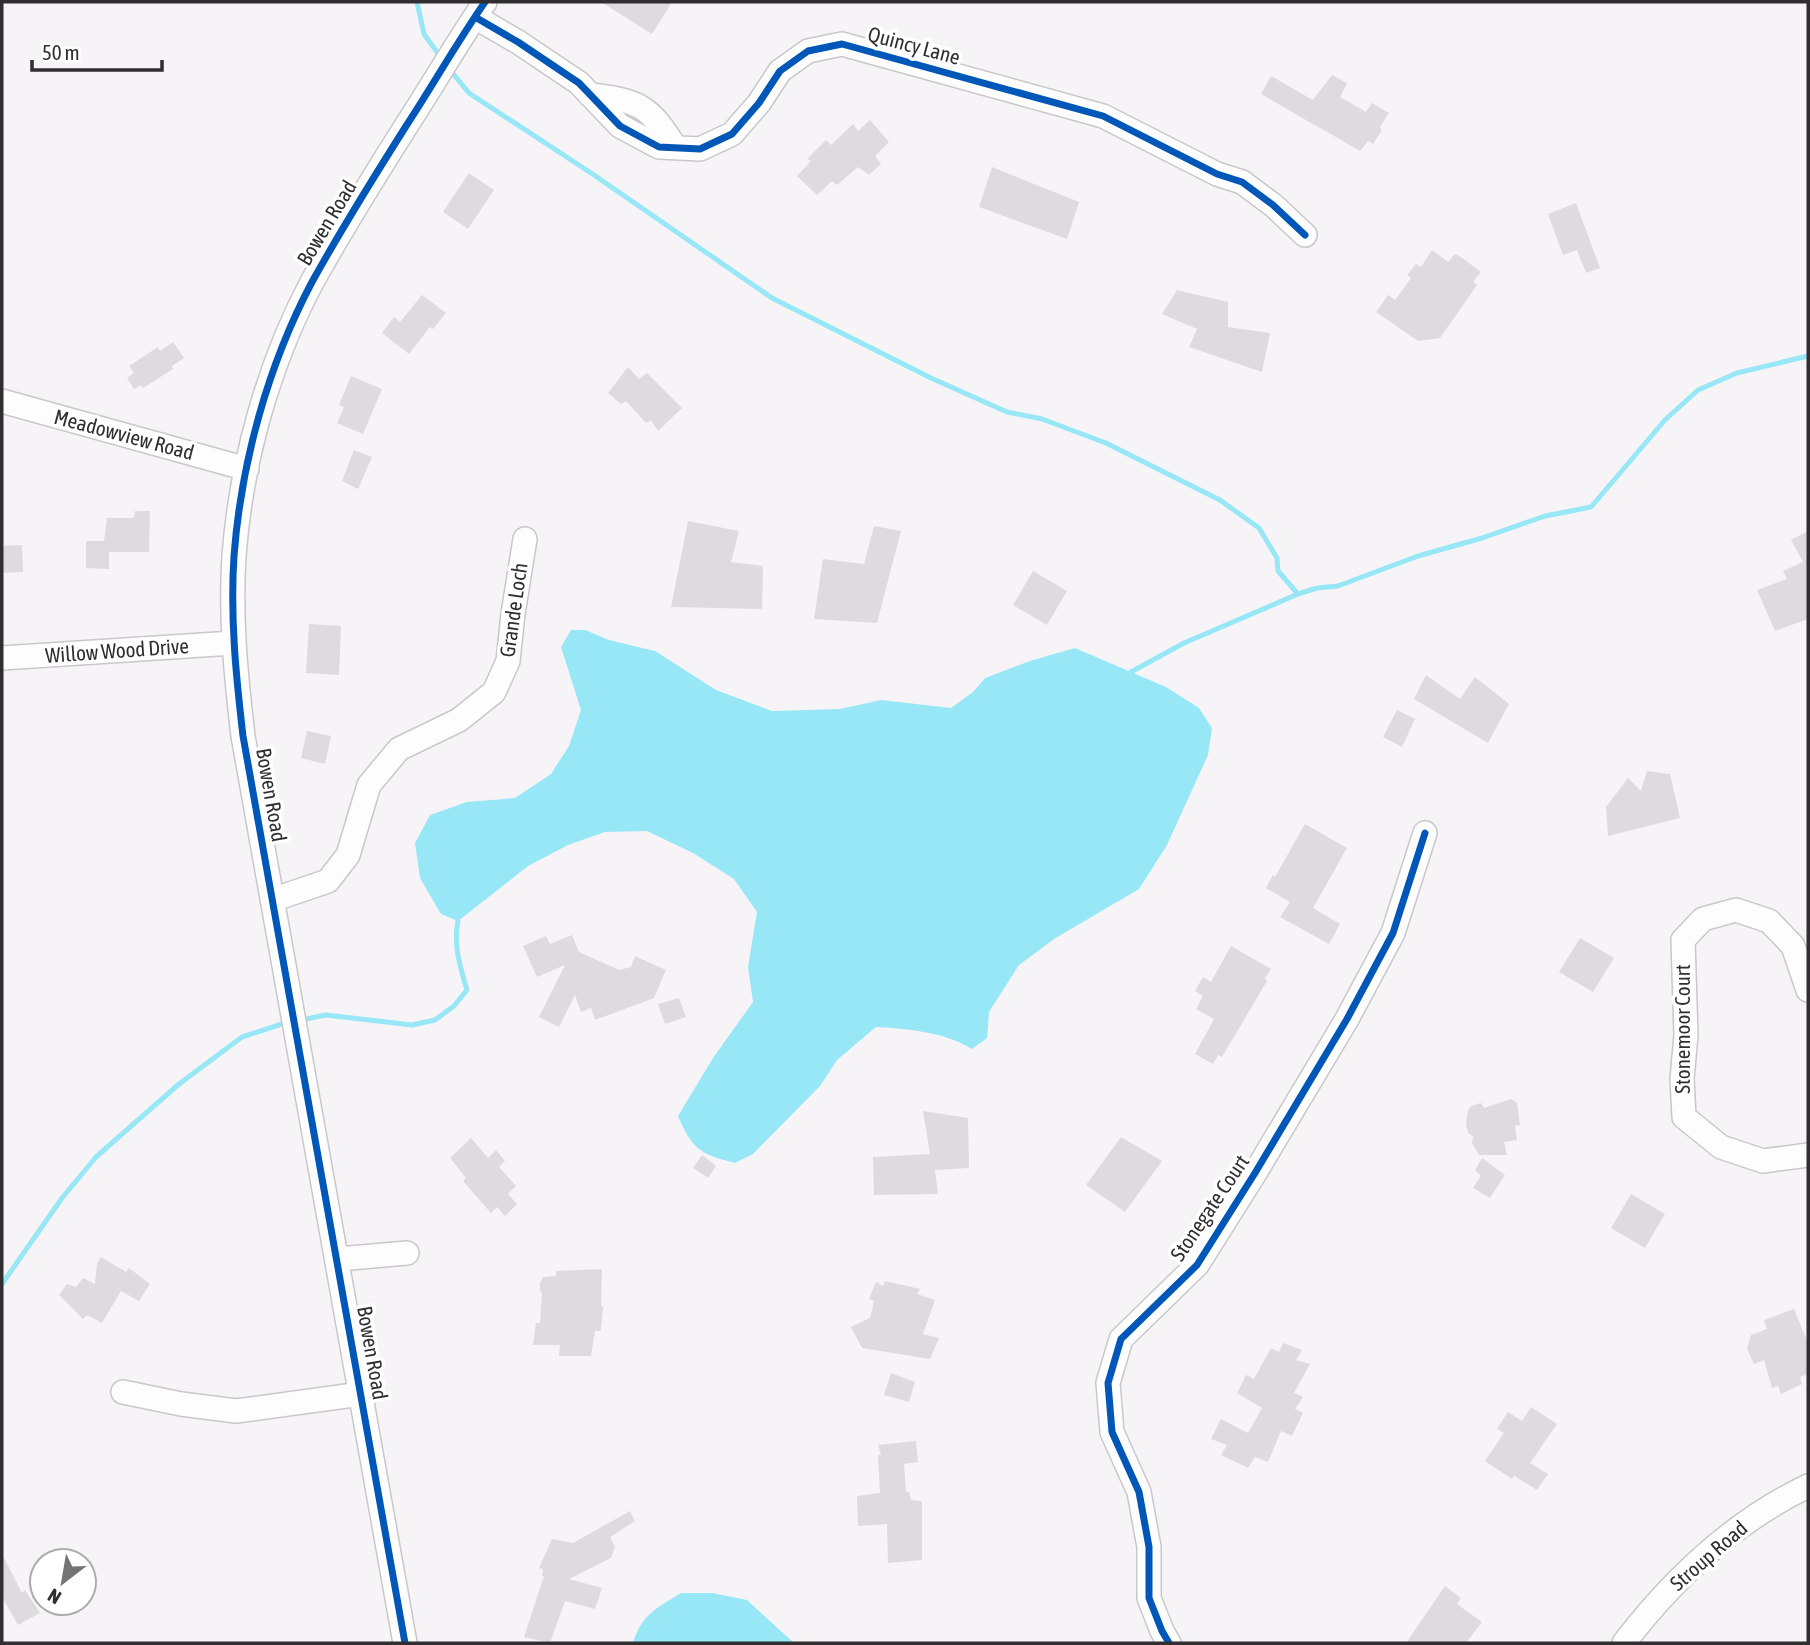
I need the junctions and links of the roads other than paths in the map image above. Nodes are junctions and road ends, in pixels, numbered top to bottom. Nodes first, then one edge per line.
1 (480, 9) edge
2 (1305, 234) dead end
3 (2, 401) edge
4 (247, 469) junction
5 (525, 539) dead end
6 (233, 643) junction
7 (2, 658) edge
8 (1425, 833) dead end
9 (272, 900) junction
10 (1808, 990) edge
11 (1808, 1155) edge
12 (407, 1253) dead end
13 (338, 1259) junction
14 (123, 1392) dead end
15 (361, 1394) junction
16 (1808, 1486) edge
17 (405, 1643) edge
18 (1169, 1643) edge
19 (1624, 1643) edge

1 - 2 street, Quincy Lane
1 - 4 street, Bowen Road
3 - 4 street, Meadowview Road
4 - 6 street, Bowen Road
5 - 9 street, Grande Loch
6 - 7 street, Willow Wood Drive
6 - 9 street, Bowen Road
8 - 18 street, Stonegate Court
9 - 13 street, Bowen Road
10 - 11 street, Stonemoor Court
12 - 13 street
13 - 15 street, Bowen Road
14 - 15 street
15 - 17 street, Bowen Road
16 - 19 street, Stroup Road

